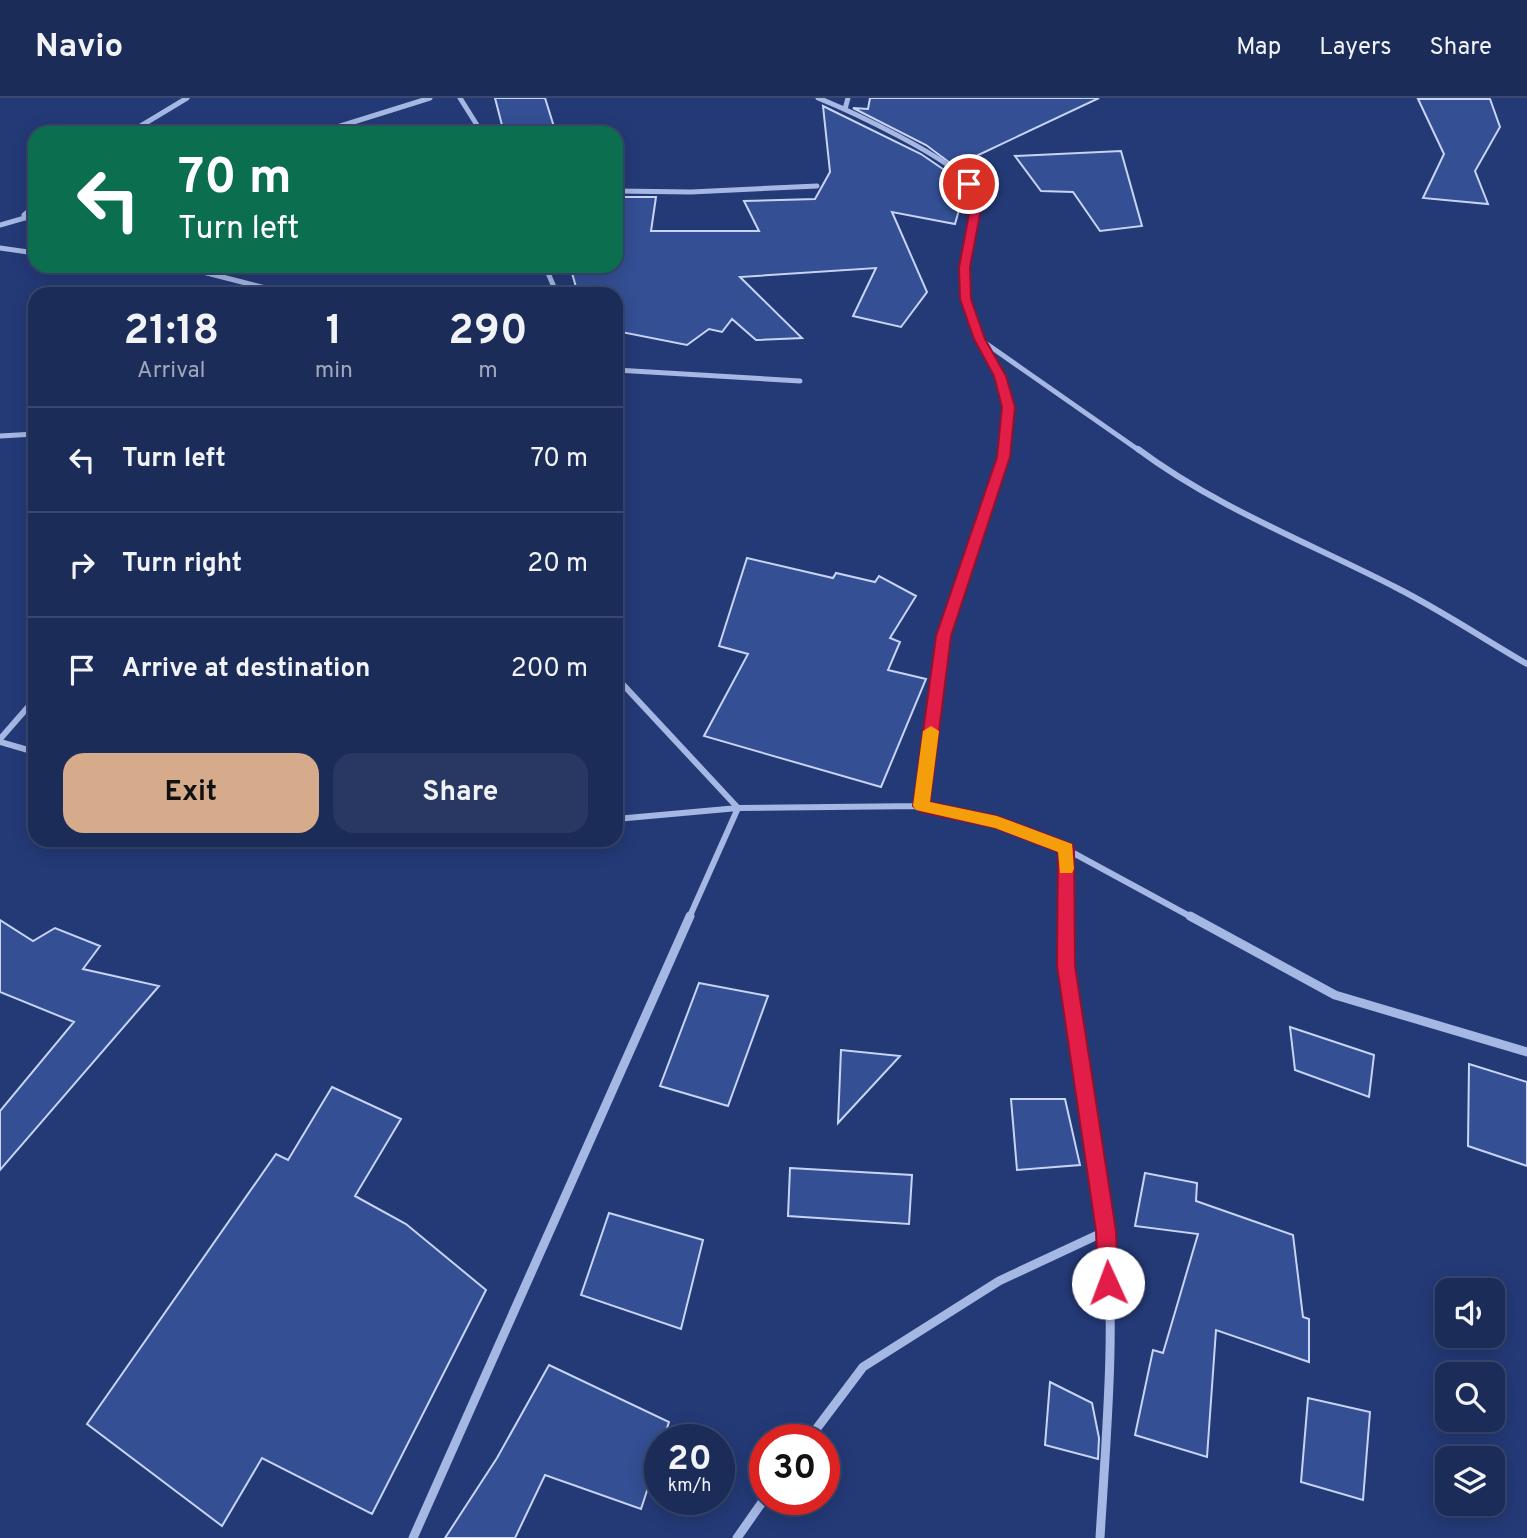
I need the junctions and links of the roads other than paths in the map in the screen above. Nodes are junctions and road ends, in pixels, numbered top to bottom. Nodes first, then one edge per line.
1 (187, 98) edge
2 (430, 98) edge
3 (460, 98) edge
4 (818, 98) edge
5 (848, 98) edge
6 (845, 109) junction
7 (141, 126) edge
8 (340, 126) edge
9 (478, 126) edge
10 (817, 187) dead end
11 (623, 191) edge
12 (28, 212) edge
13 (28, 216) edge
14 (21, 218) junction
15 (0, 225) edge
16 (0, 248) edge
17 (28, 252) edge
18 (207, 273) edge
19 (262, 287) edge
20 (979, 339) junction
21 (623, 370) edge
22 (800, 381) dead end
23 (28, 434) edge
24 (0, 436) edge
25 (1527, 664) edge
26 (623, 685) edge
27 (28, 707) edge
28 (0, 741) edge
29 (28, 750) edge
30 (921, 806) junction
31 (738, 808) junction
32 (623, 818) edge
33 (1066, 849) junction
34 (1527, 1052) edge
35 (1106, 1231) junction
36 (820, 1424) edge
37 (753, 1515) edge
38 (413, 1538) edge
39 (737, 1538) edge
40 (1100, 1538) edge

1 - 7 street
2 - 8 street
3 - 9 street
4 - 6 street
5 - 6 street
6 - 20 street
10 - 11 street
12 - 14 street
13 - 14 street
14 - 15 street
16 - 17 street
18 - 19 street
20 - 25 street
20 - 30 street
21 - 22 street
23 - 24 street
26 - 31 street
27 - 28 street
28 - 29 street
30 - 31 street
30 - 33 street
31 - 32 street
31 - 38 street
33 - 34 street
33 - 35 street
35 - 36 street
35 - 40 street
37 - 39 street

